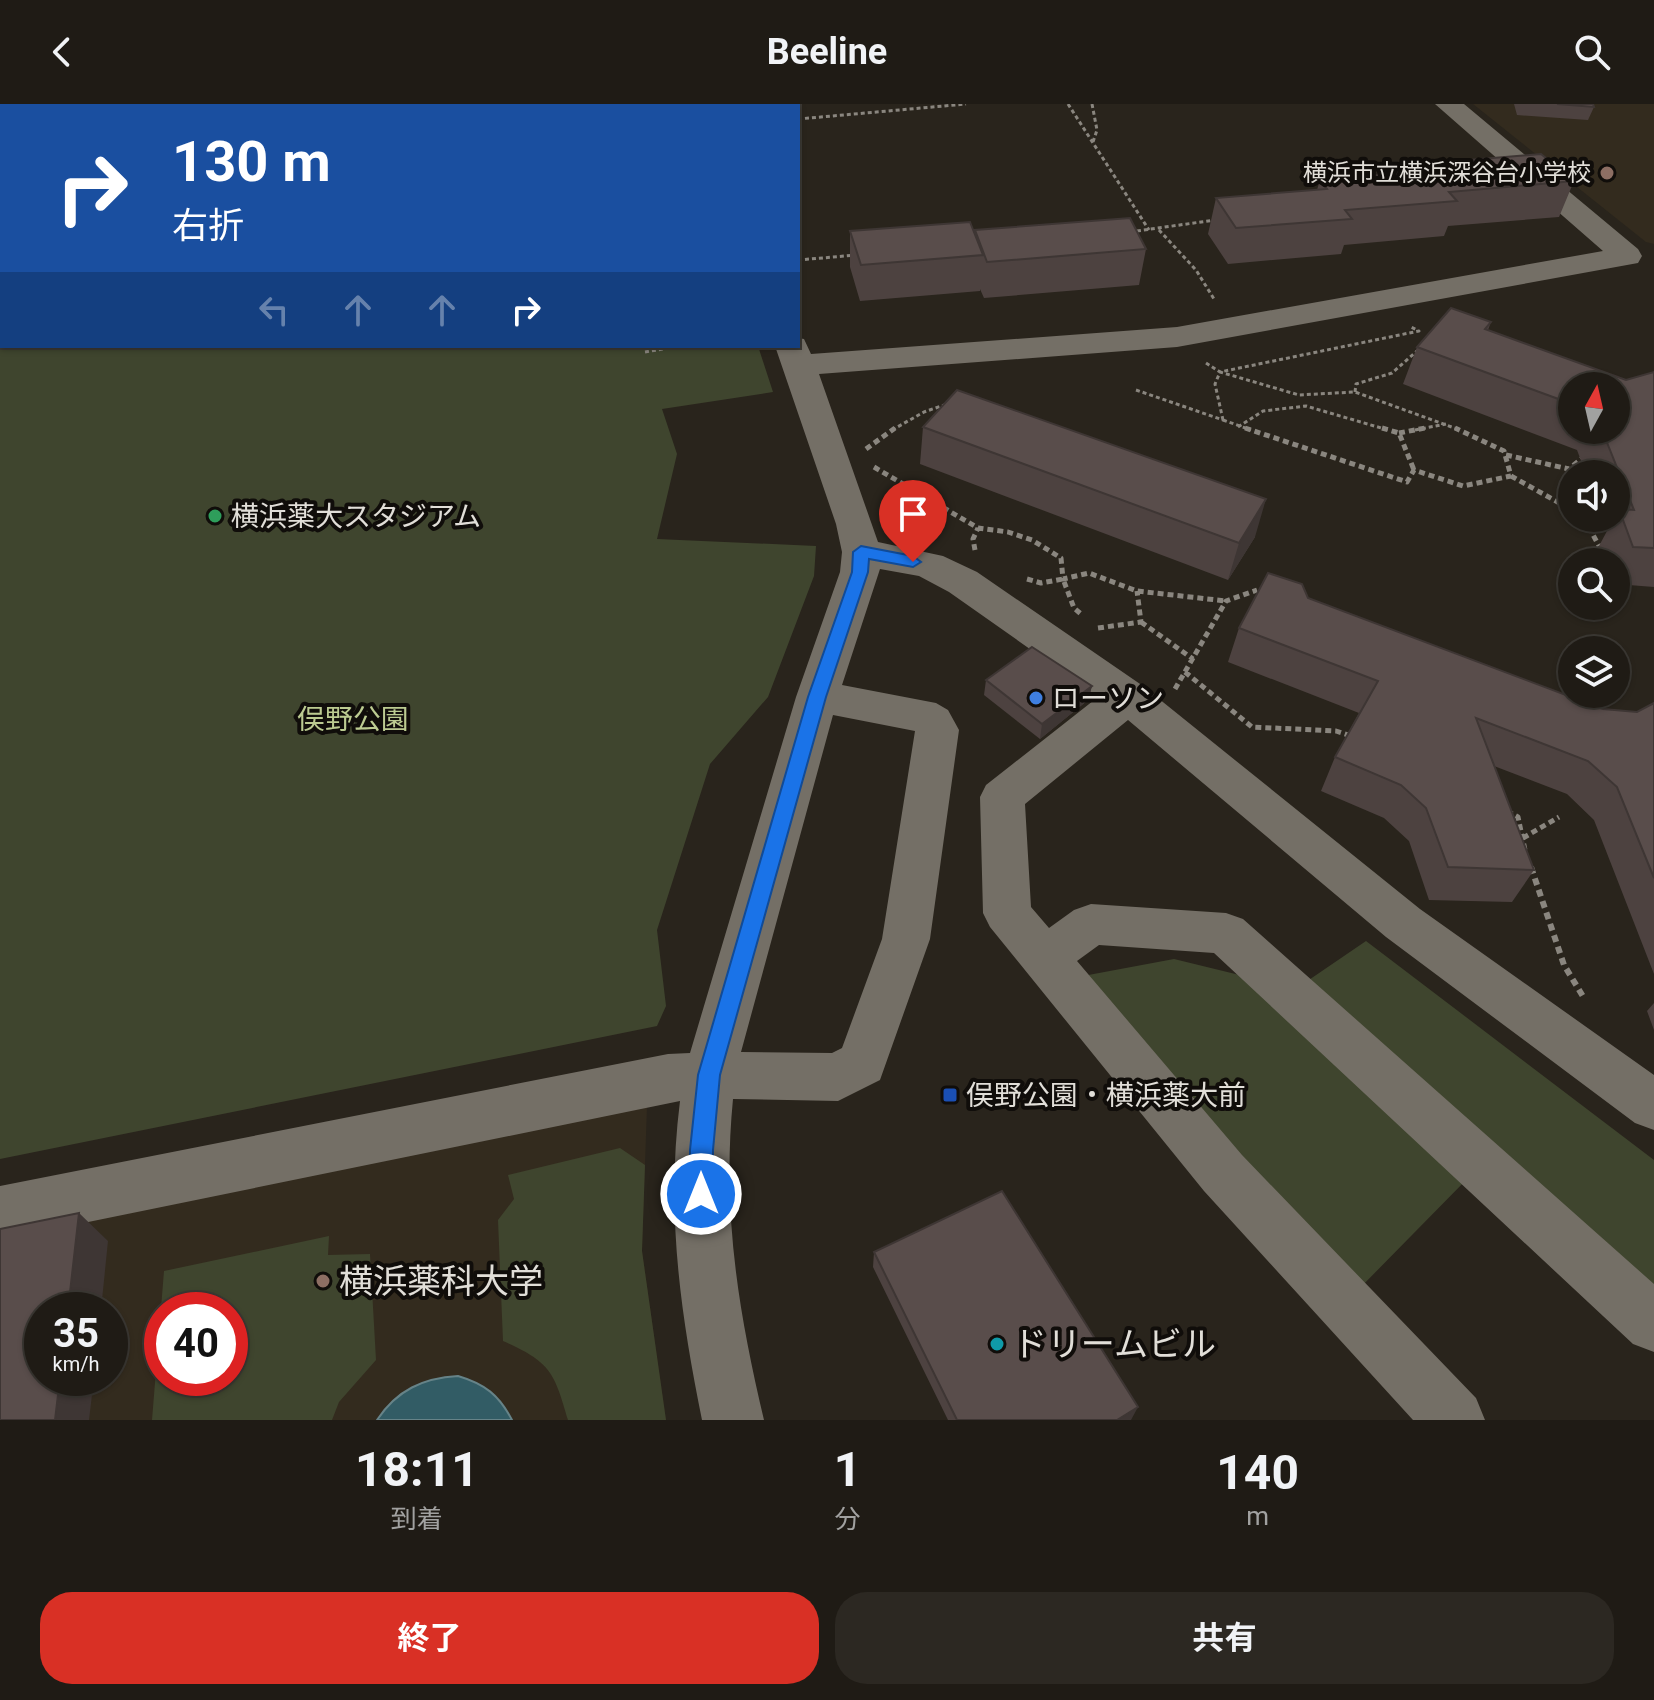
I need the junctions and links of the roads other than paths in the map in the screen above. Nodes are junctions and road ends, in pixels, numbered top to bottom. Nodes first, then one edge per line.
1 (1448, 104) edge
2 (1640, 257) edge
3 (795, 355) edge
4 (861, 552) junction
5 (817, 697) junction
6 (1143, 709) junction
7 (1044, 958) junction
8 (709, 1075) junction
9 (1654, 1106) edge
10 (0, 1213) edge
11 (1654, 1323) edge
12 (733, 1420) edge
13 (1454, 1420) edge

1 - 2 street
2 - 3 street
3 - 4 street
4 - 5 street
4 - 6 street
5 - 8 street
5 - 8 street
6 - 7 street
6 - 9 street
7 - 11 street
7 - 13 street
8 - 10 street
8 - 12 street

